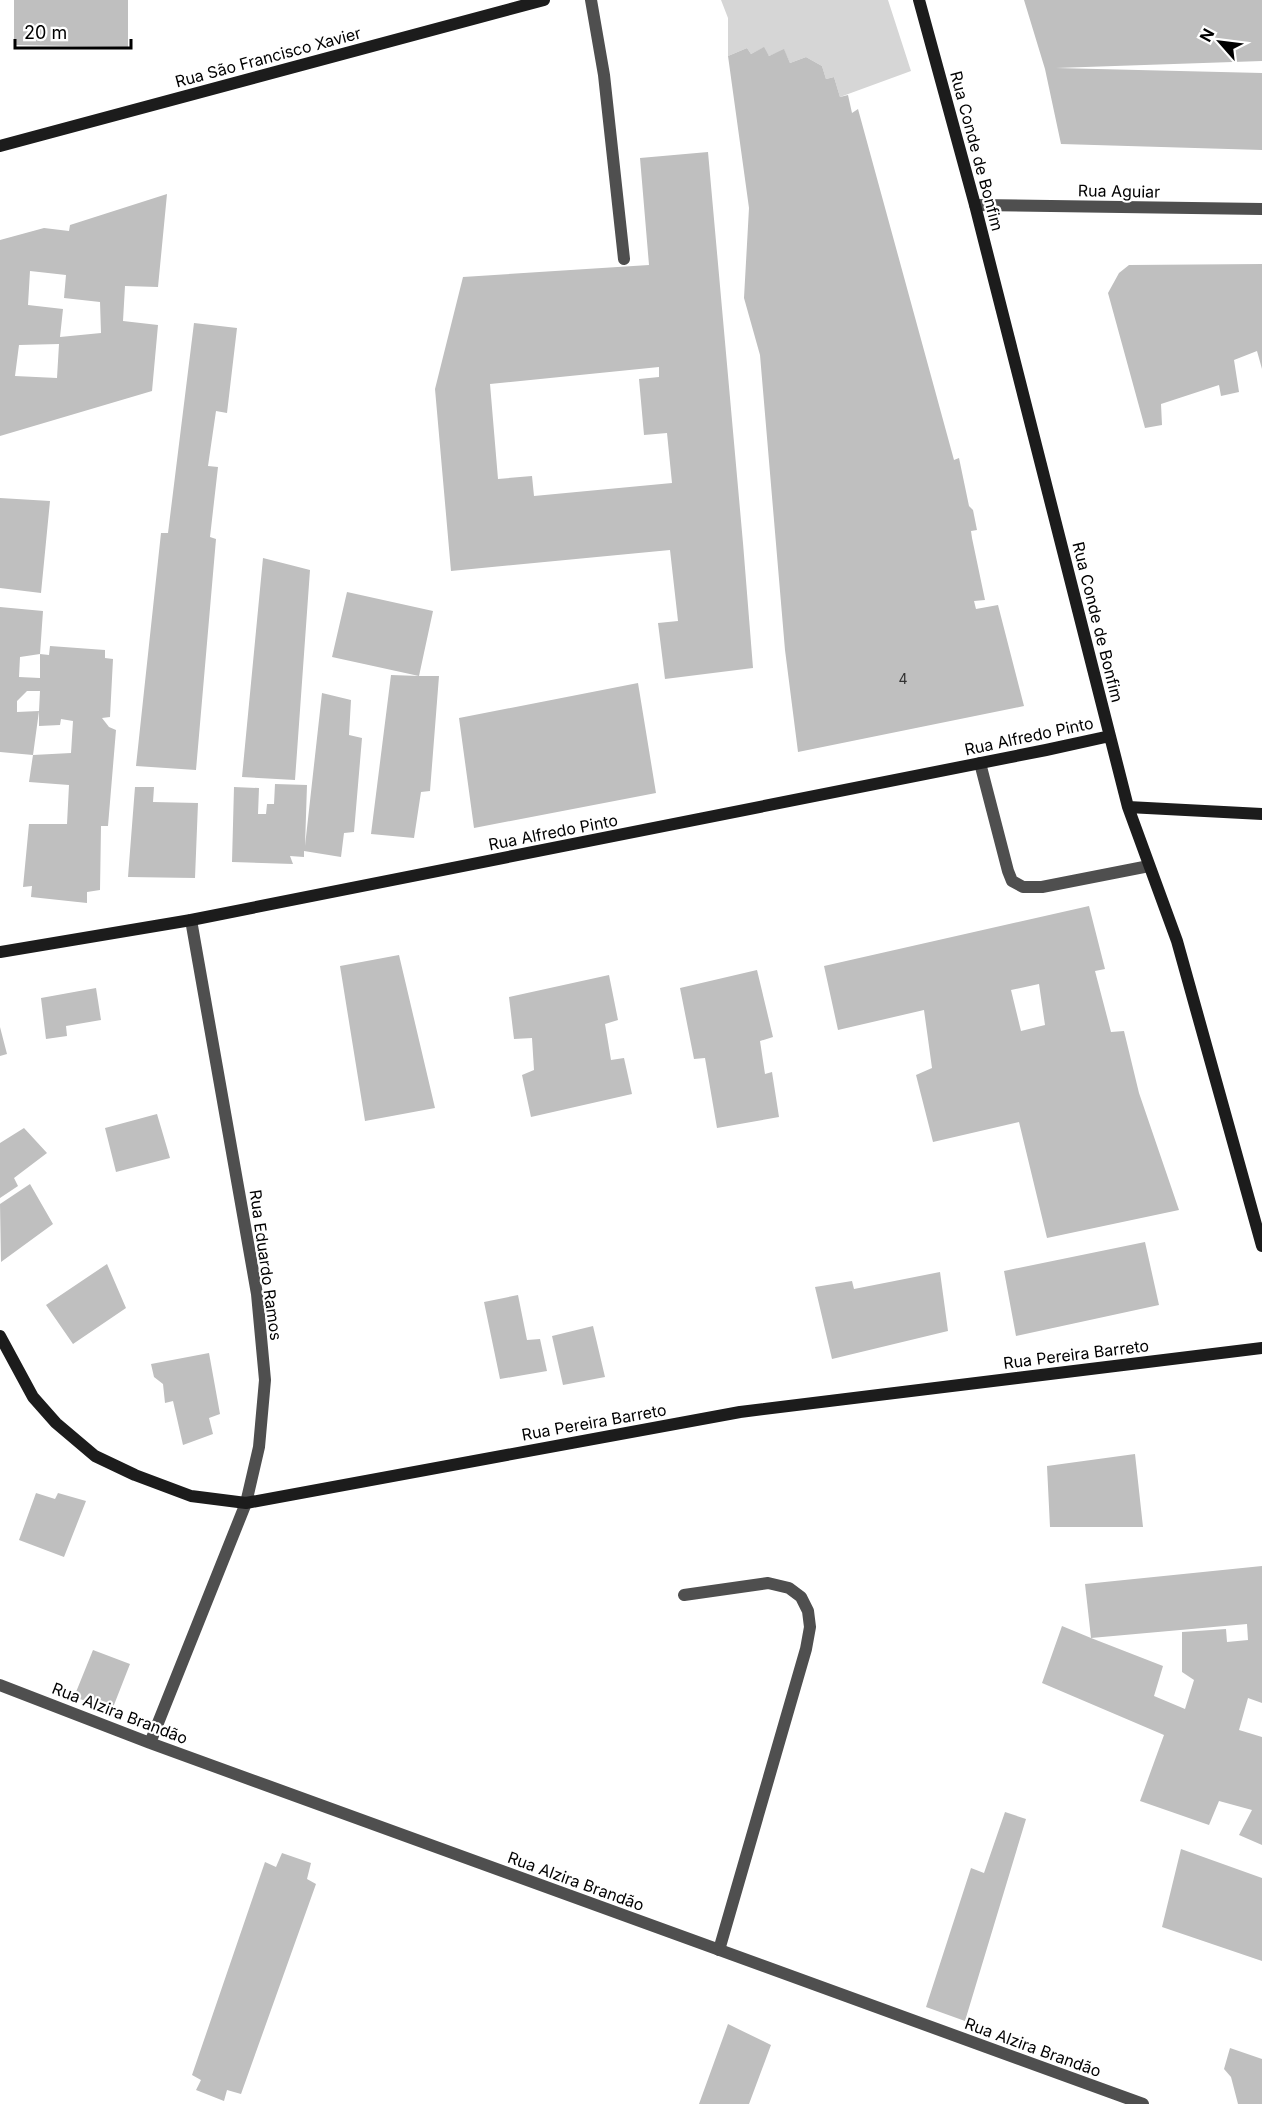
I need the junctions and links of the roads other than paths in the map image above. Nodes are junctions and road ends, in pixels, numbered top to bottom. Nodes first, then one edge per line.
1 (544, 0) edge
2 (591, 0) edge
3 (919, 0) edge
4 (0, 146) edge
5 (975, 206) junction
6 (1262, 209) edge
7 (624, 259) dead end
8 (1110, 735) junction
9 (980, 763) junction
10 (1128, 807) junction
11 (1262, 814) edge
12 (1149, 866) junction
13 (191, 920) junction
14 (0, 952) edge
15 (1262, 1246) edge
16 (0, 1336) edge
17 (1262, 1348) edge
18 (246, 1503) junction
19 (684, 1594) dead end
20 (0, 1685) edge
21 (150, 1743) junction
22 (720, 1950) junction
23 (1143, 2104) edge

1 - 4 street, Rua São Francisco Xavier
2 - 7 street
3 - 5 street, Rua Conde de Bonfim
5 - 6 street, Rua Aguiar
5 - 8 street, Rua Conde de Bonfim
8 - 9 street, Rua Alfredo Pinto
8 - 10 street, Rua Conde de Bonfim
9 - 12 street
9 - 13 street, Rua Alfredo Pinto
10 - 11 street
10 - 12 street, Rua Conde de Bonfim
12 - 15 street, Rua Conde de Bonfim
13 - 14 street, Rua Alfredo Pinto
13 - 18 street, Rua Eduardo Ramos
16 - 18 street, Rua Pereira Barreto
17 - 18 street, Rua Pereira Barreto
18 - 21 street, Rua Eduardo Ramos
19 - 22 street
20 - 21 street, Rua Alzira Brandão
21 - 22 street, Rua Alzira Brandão
22 - 23 street, Rua Alzira Brandão

